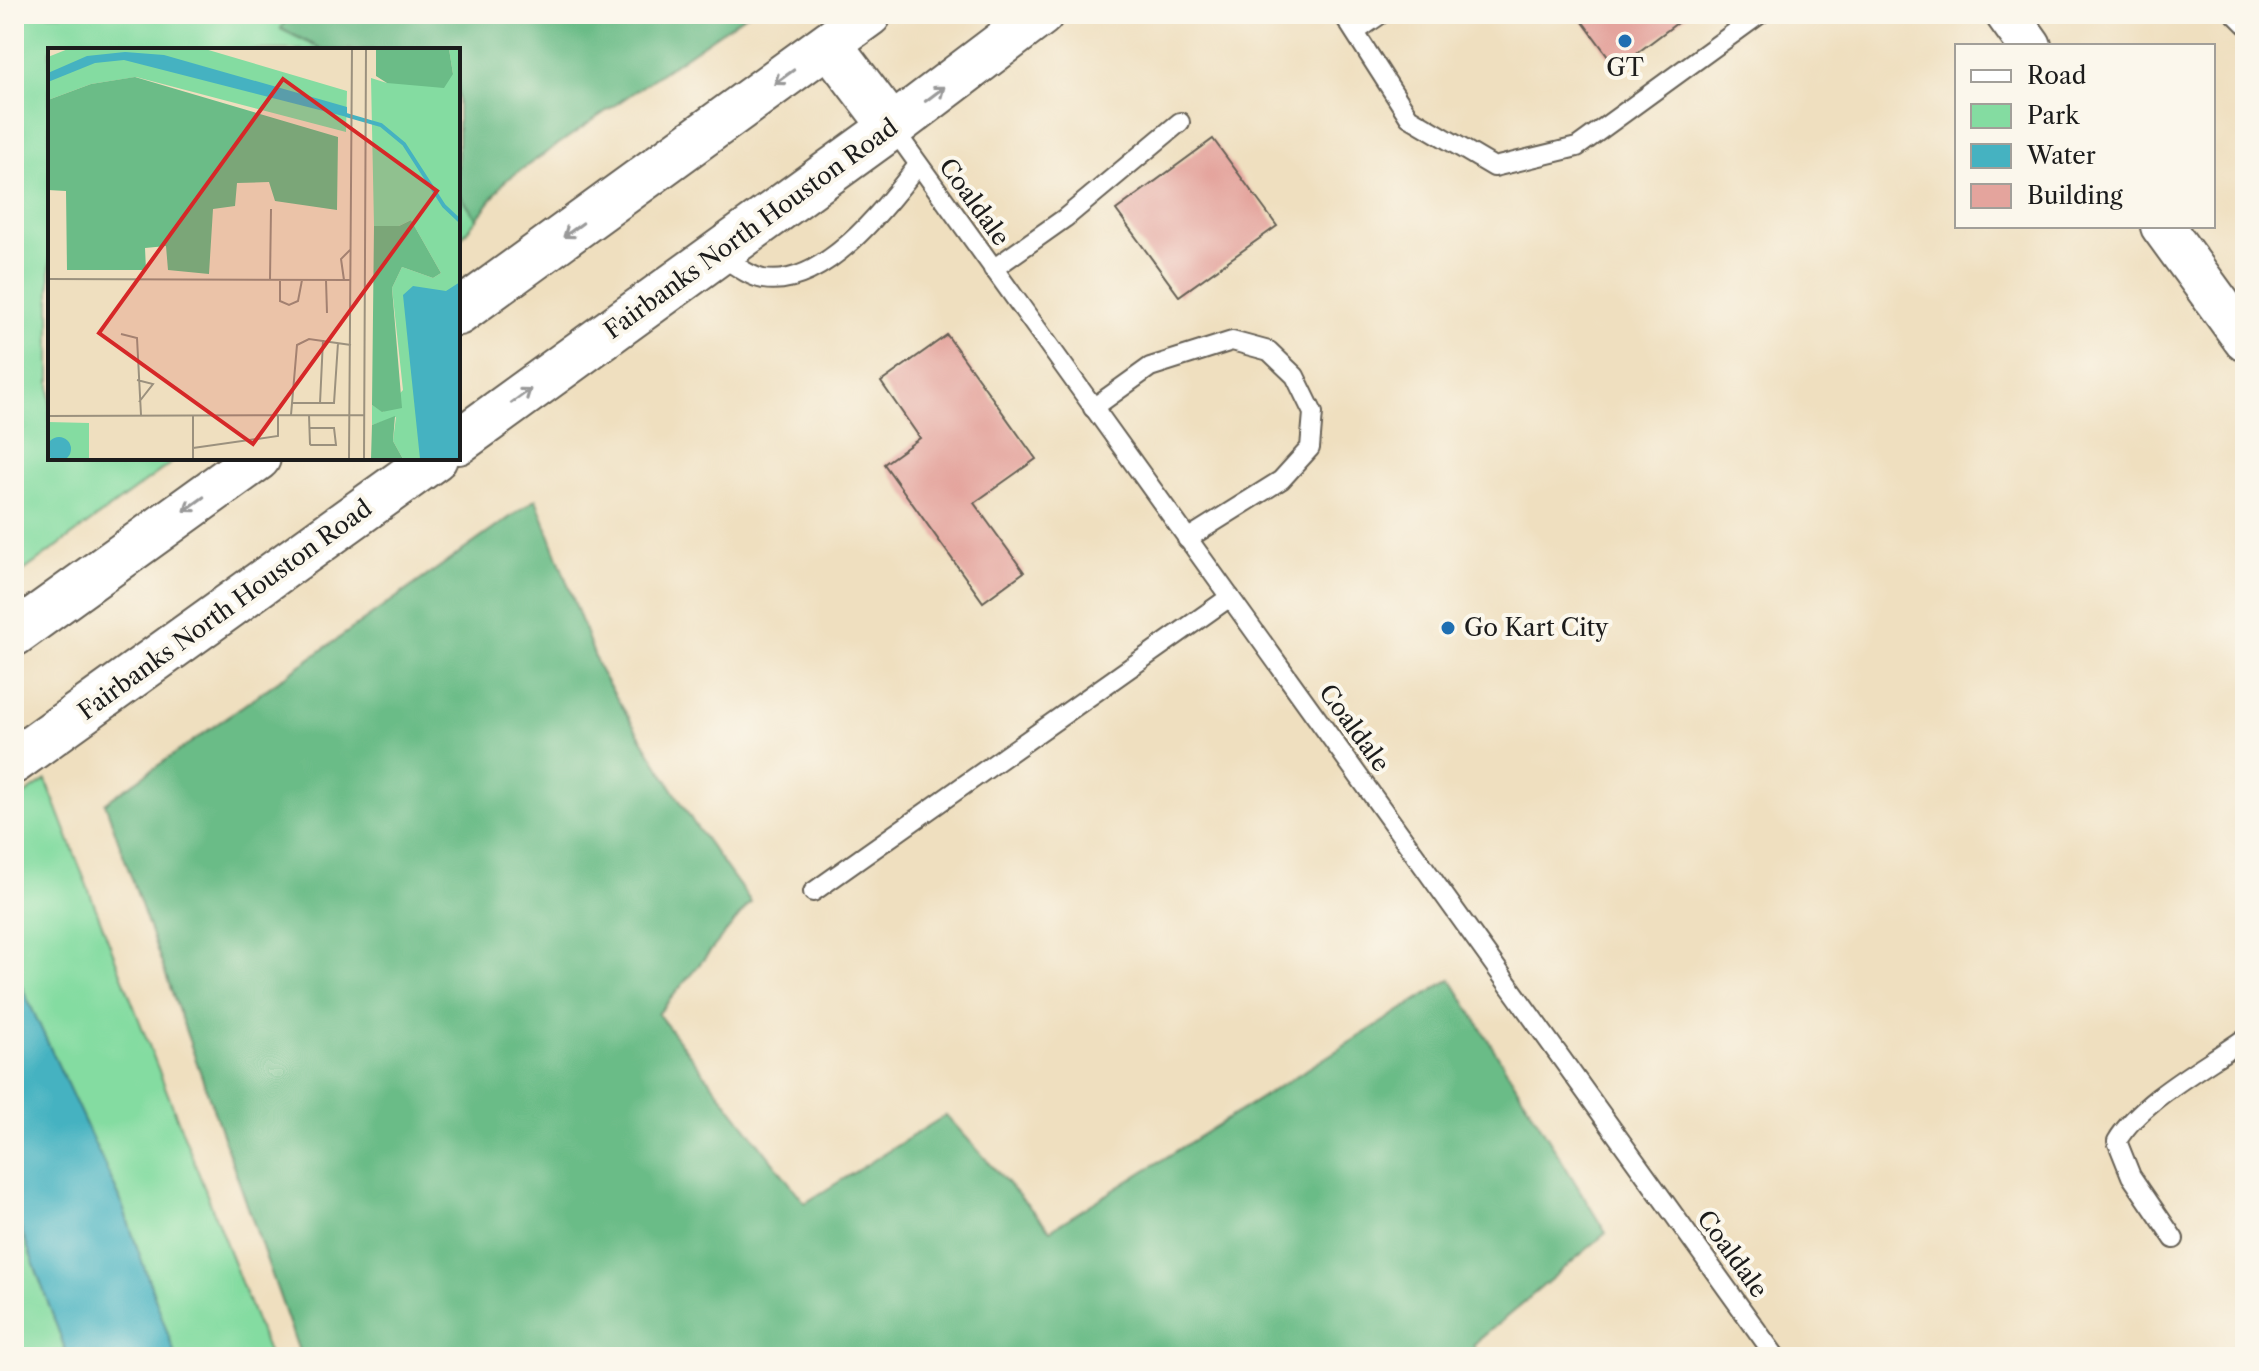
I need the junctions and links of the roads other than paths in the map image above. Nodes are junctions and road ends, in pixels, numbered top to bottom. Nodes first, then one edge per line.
1 (869, 14) edge
2 (1041, 14) edge
3 (1343, 14) edge
4 (1381, 14) edge
5 (1760, 14) edge
6 (2007, 14) edge
7 (2235, 14) edge
8 (2245, 24) edge
9 (1355, 32) junction
10 (829, 44) junction
11 (2029, 44) edge
12 (1180, 122) dead end
13 (892, 127) junction
14 (918, 165) junction
15 (2163, 228) edge
16 (716, 254) junction
17 (993, 269) junction
18 (460, 312) edge
19 (2245, 340) edge
20 (1093, 408) junction
21 (462, 429) edge
22 (255, 460) edge
23 (432, 460) edge
24 (1187, 539) junction
25 (1230, 597) junction
26 (14, 634) edge
27 (25, 754) edge
28 (813, 892) dead end
29 (2245, 1038) edge
30 (2174, 1239) dead end
31 (1776, 1357) edge

1 - 10 main road
13 -> 2 main road, Fairbanks North Houston Road
3 - 9 lane
4 - 9 lane
5 - 9 lane
6 - 11 street
7 - 8 lane
10 - 13 main road
10 -> 18 main road
12 - 17 lane
13 - 14 lane, Coaldale
13 - 16 main road, Fairbanks North Houston Road
14 - 16 lane
14 - 17 lane, Coaldale
15 - 19 street
21 -> 16 main road, Fairbanks North Houston Road
17 - 20 lane, Coaldale
20 - 24 lane, Coaldale
20 - 24 lane
22 -> 26 main road
23 - 27 main road, Fairbanks North Houston Road
24 - 25 lane, Coaldale
25 - 28 lane
25 - 31 lane, Coaldale
29 - 30 lane

